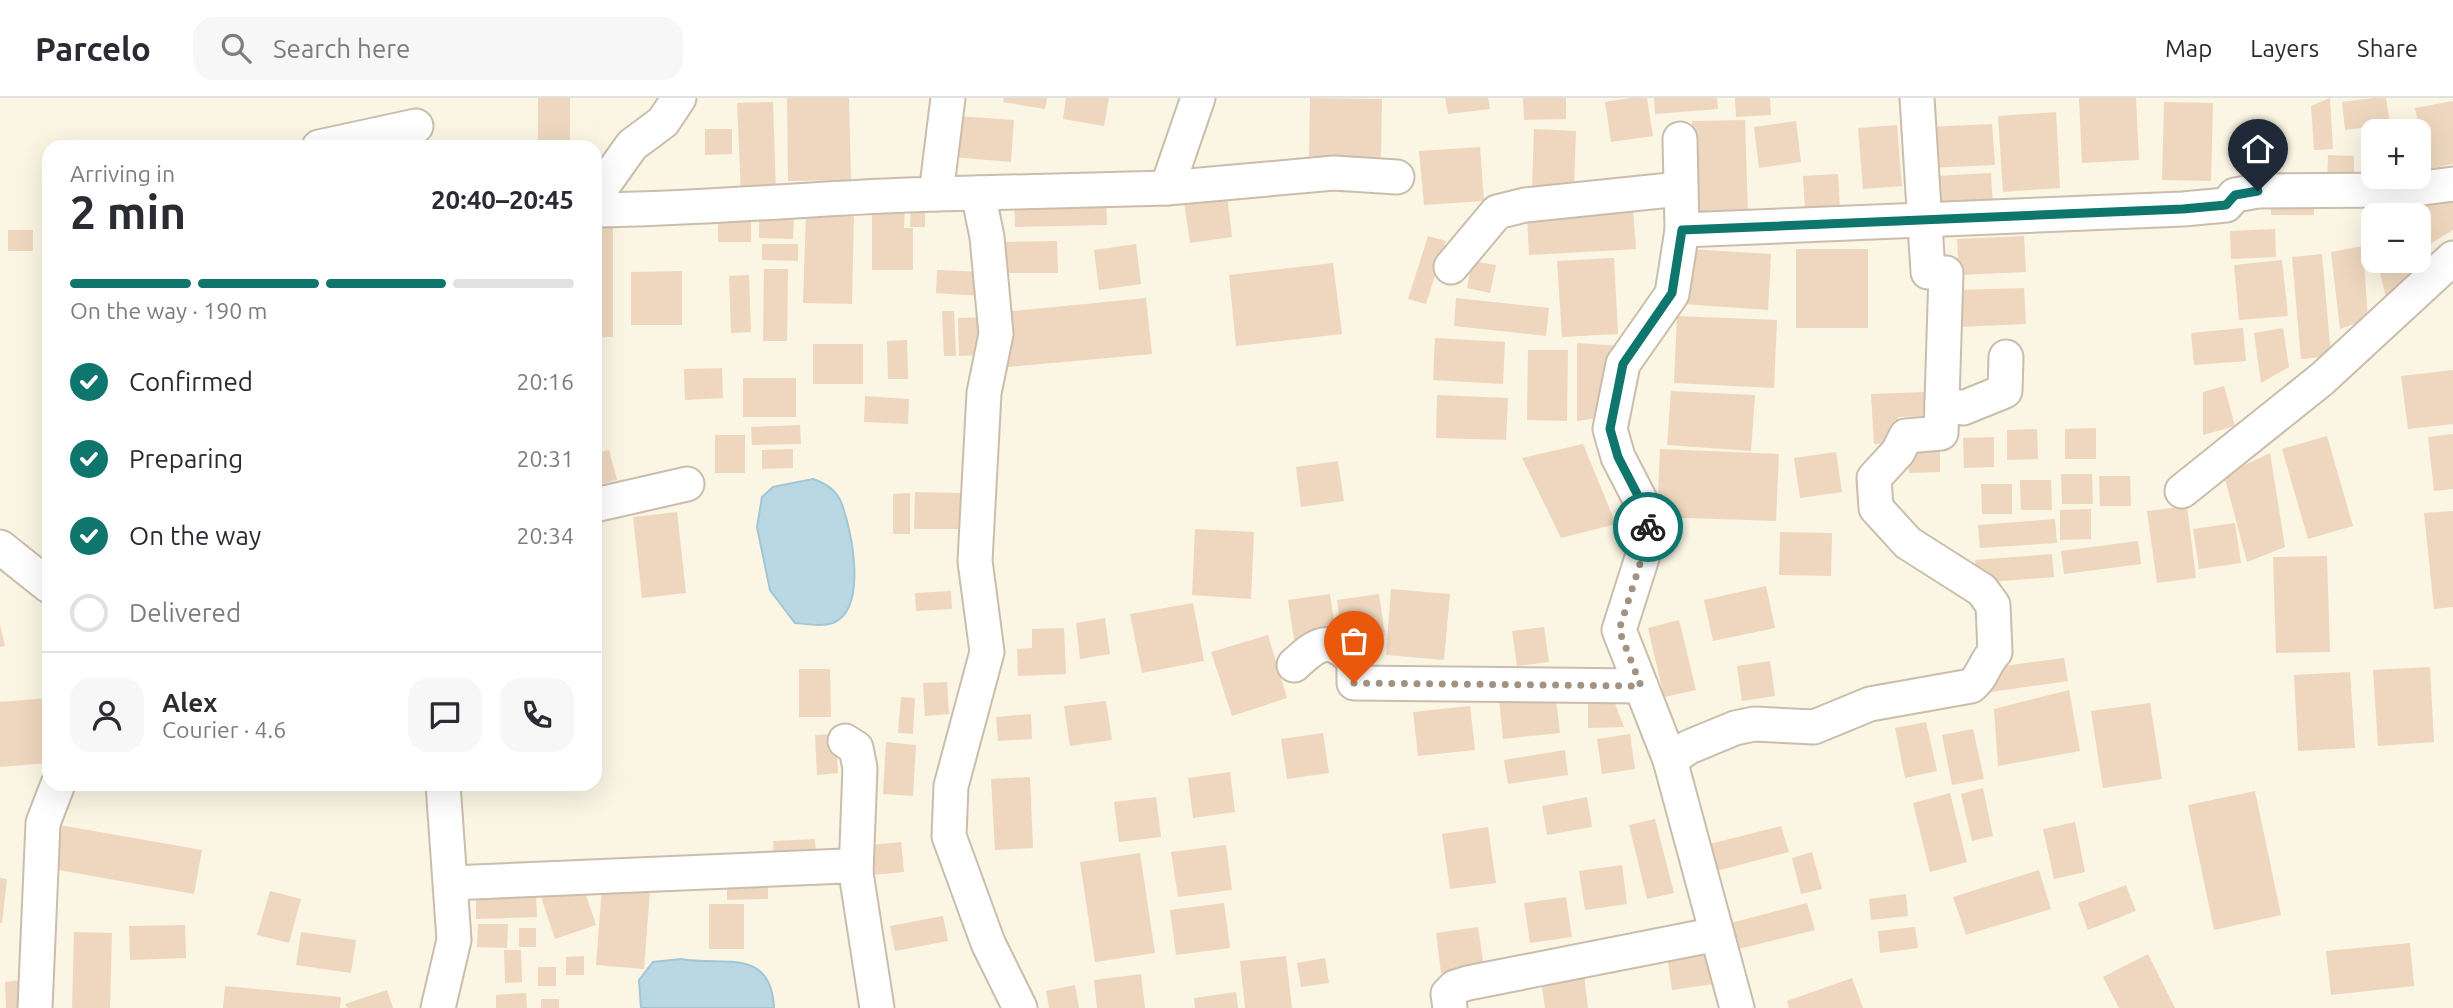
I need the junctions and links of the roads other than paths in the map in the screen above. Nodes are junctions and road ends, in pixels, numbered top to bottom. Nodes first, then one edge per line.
1 (679, 98) edge
2 (948, 98) edge
3 (1198, 98) edge
4 (1917, 98) edge
5 (416, 124) edge
6 (1680, 139) dead end
7 (349, 140) edge
8 (1397, 177) dead end
9 (2453, 184) edge
10 (602, 187) edge
11 (1167, 188) junction
12 (1680, 189) junction
13 (978, 193) junction
14 (936, 194) junction
15 (602, 210) edge
16 (1926, 222) junction
17 (1682, 230) junction
18 (2453, 258) edge
19 (1451, 267) dead end
20 (2006, 357) dead end
21 (1942, 403) junction
22 (687, 484) dead end
23 (2182, 491) dead end
24 (602, 503) edge
25 (0, 547) edge
26 (42, 580) edge
27 (1294, 665) dead end
28 (1641, 686) junction
29 (845, 741) dead end
30 (1670, 760) junction
31 (55, 791) edge
32 (444, 791) edge
33 (856, 873) junction
34 (451, 883) junction
35 (1717, 934) junction
36 (35, 1008) edge
37 (438, 1008) edge
38 (877, 1008) edge
39 (1020, 1008) edge
40 (1450, 1008) edge
41 (1737, 1008) edge

1 - 10 street
2 - 14 street
3 - 11 street
4 - 16 street
5 - 7 street
6 - 12 street
8 - 11 street
9 - 16 street
11 - 13 street
12 - 17 street
12 - 19 street
13 - 14 street
13 - 39 street
14 - 15 street
16 - 17 street
16 - 21 street
17 - 28 street
18 - 23 street
20 - 21 street
21 - 30 street
22 - 24 street
25 - 26 street
27 - 28 street
28 - 30 street
29 - 33 street
30 - 35 street
31 - 36 street
32 - 34 street
33 - 34 street
33 - 38 street
34 - 37 street
35 - 40 street
35 - 41 street

